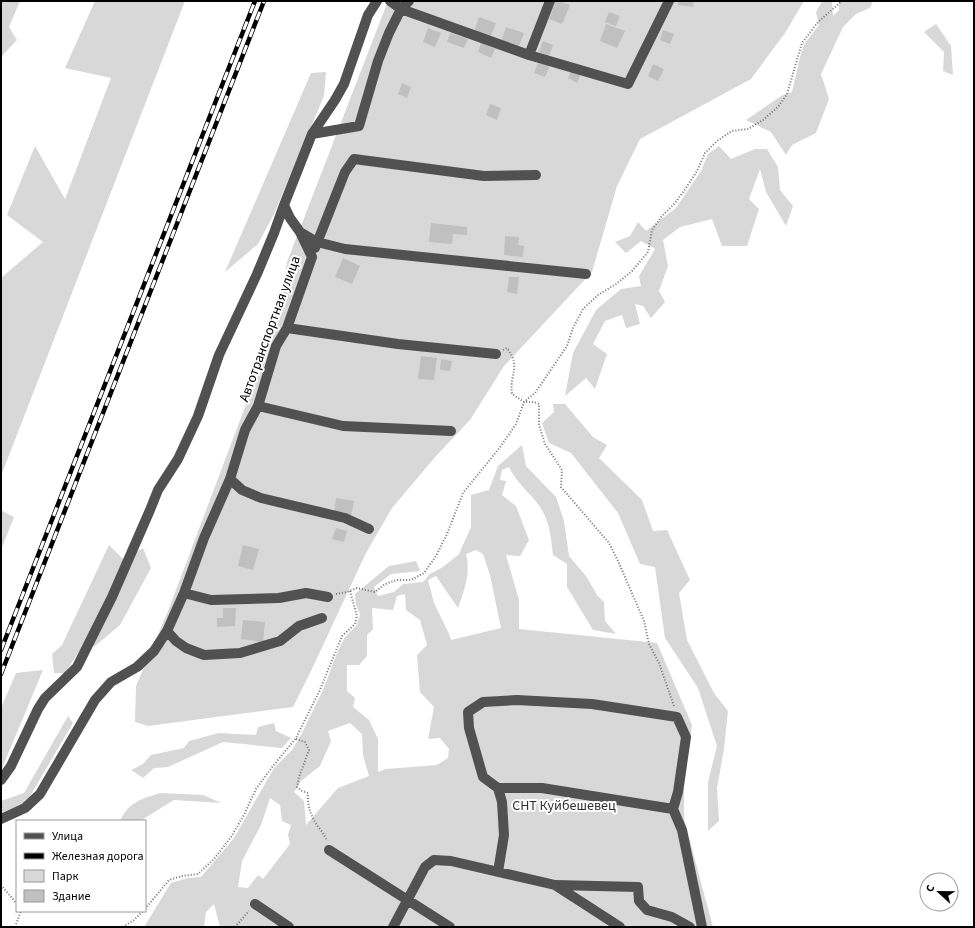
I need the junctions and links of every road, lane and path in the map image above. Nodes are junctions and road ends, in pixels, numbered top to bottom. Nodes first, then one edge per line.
1 (377, 1) edge
2 (390, 1) edge
3 (409, 1) edge
4 (550, 1) edge
5 (669, 1) edge
6 (842, 1) edge
7 (401, 8) junction
8 (529, 55) junction
9 (312, 134) junction
10 (536, 175) dead end
11 (284, 205) junction
12 (300, 232) junction
13 (317, 242) junction
14 (312, 257) junction
15 (586, 274) dead end
16 (287, 328) junction
17 (496, 354) joint
18 (524, 402) junction
19 (258, 406) junction
20 (451, 431) dead end
21 (230, 479) junction
22 (369, 529) dead end
23 (350, 591) junction
24 (184, 593) junction
25 (328, 596) joint
26 (322, 618) dead end
27 (167, 631) junction
28 (677, 717) junction
29 (296, 738) junction
30 (1, 780) edge
31 (498, 788) junction
32 (673, 809) junction
33 (1, 819) edge
34 (329, 850) joint
35 (498, 872) junction
36 (1, 885) edge
37 (555, 885) junction
38 (408, 900) junction
39 (16, 903) edge
40 (256, 904) joint
41 (146, 908) edge
42 (21, 912) edge
43 (142, 912) edge
44 (15, 927) edge
45 (123, 927) edge
46 (235, 927) edge
47 (289, 927) edge
48 (393, 927) edge
49 (450, 927) edge
50 (620, 927) edge
51 (690, 927) edge
52 (702, 927) edge

1 - 9 street
2 - 7 street
3 - 7 street
4 - 8 street
5 - 8 street
6 - 18 path
7 - 8 street
7 - 9 street
9 - 11 street
10 - 13 street
11 - 12 street, Автотранспортная улица
11 - 30 street
12 - 13 street
12 - 14 street, Автотранспортная улица
13 - 14 street
13 - 15 street
14 - 16 street, Автотранспортная улица
16 - 17 street
16 - 19 street, Автотранспортная улица
17 - 18 path
18 - 23 path
18 - 28 path
19 - 20 street
19 - 21 street, Автотранспортная улица
21 - 22 street
21 - 24 street, Автотранспортная улица
23 - 25 path
23 - 29 path
24 - 25 street
24 - 27 street, Автотранспортная улица
26 - 27 street
27 - 33 street, Автотранспортная улица
28 - 31 street
28 - 32 street
29 - 34 path
29 - 41 path
31 - 32 street
31 - 35 street
32 - 52 street
34 - 38 street
35 - 37 street
35 - 38 street
36 - 39 path
37 - 50 street
37 - 51 street
38 - 48 street
38 - 49 street
40 - 46 path
40 - 47 street
42 - 44 path
43 - 45 path

